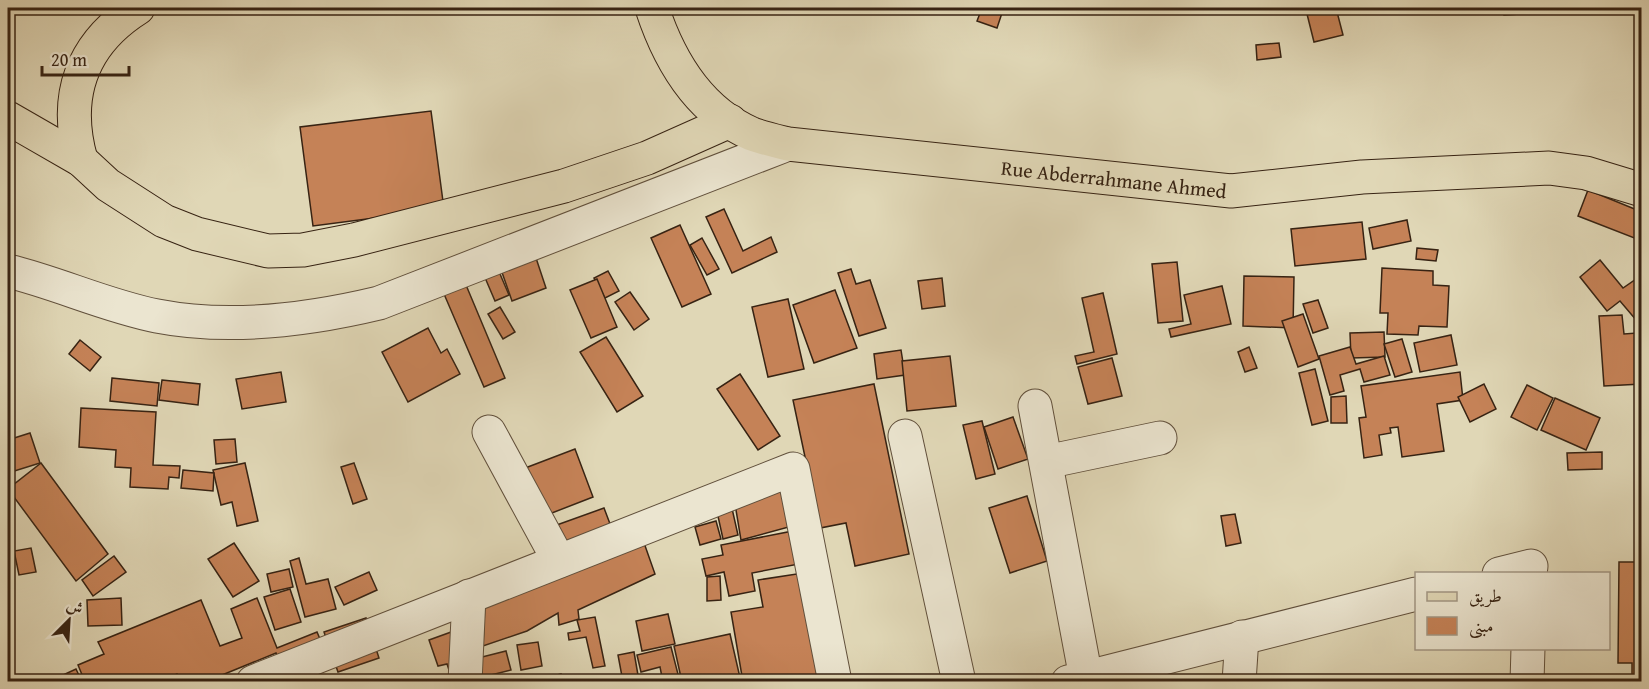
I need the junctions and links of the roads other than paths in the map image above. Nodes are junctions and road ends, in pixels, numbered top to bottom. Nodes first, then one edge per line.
1 (138, 8) edge
2 (652, 8) edge
3 (8, 118) edge
4 (730, 121) junction
5 (788, 144) junction
6 (81, 160) junction
7 (1641, 190) edge
8 (8, 272) edge
9 (1035, 406) dead end
10 (489, 432) dead end
11 (905, 436) dead end
12 (1160, 438) dead end
13 (1046, 462) junction
14 (559, 561) junction
15 (1504, 572) edge
16 (1530, 572) edge
17 (1415, 594) edge
18 (469, 596) junction
19 (1242, 637) junction
20 (1528, 650) edge
21 (1077, 680) edge
22 (254, 681) edge
23 (465, 681) edge
24 (836, 681) edge
25 (959, 681) edge
26 (1239, 681) edge
27 (1527, 681) edge

1 - 6 main road
2 - 4 main road, Rue Abderrahmane Ahmed
3 - 6 main road
4 - 5 main road, Rue Abderrahmane Ahmed
4 - 6 main road
5 - 7 main road, Rue Abderrahmane Ahmed
5 - 8 street
9 - 13 street
10 - 14 street
11 - 25 street
12 - 13 street
13 - 21 street
14 - 18 street
14 - 24 street
15 - 16 street
17 - 19 street
18 - 22 street
18 - 23 street
19 - 21 street
19 - 26 street
20 - 27 street

